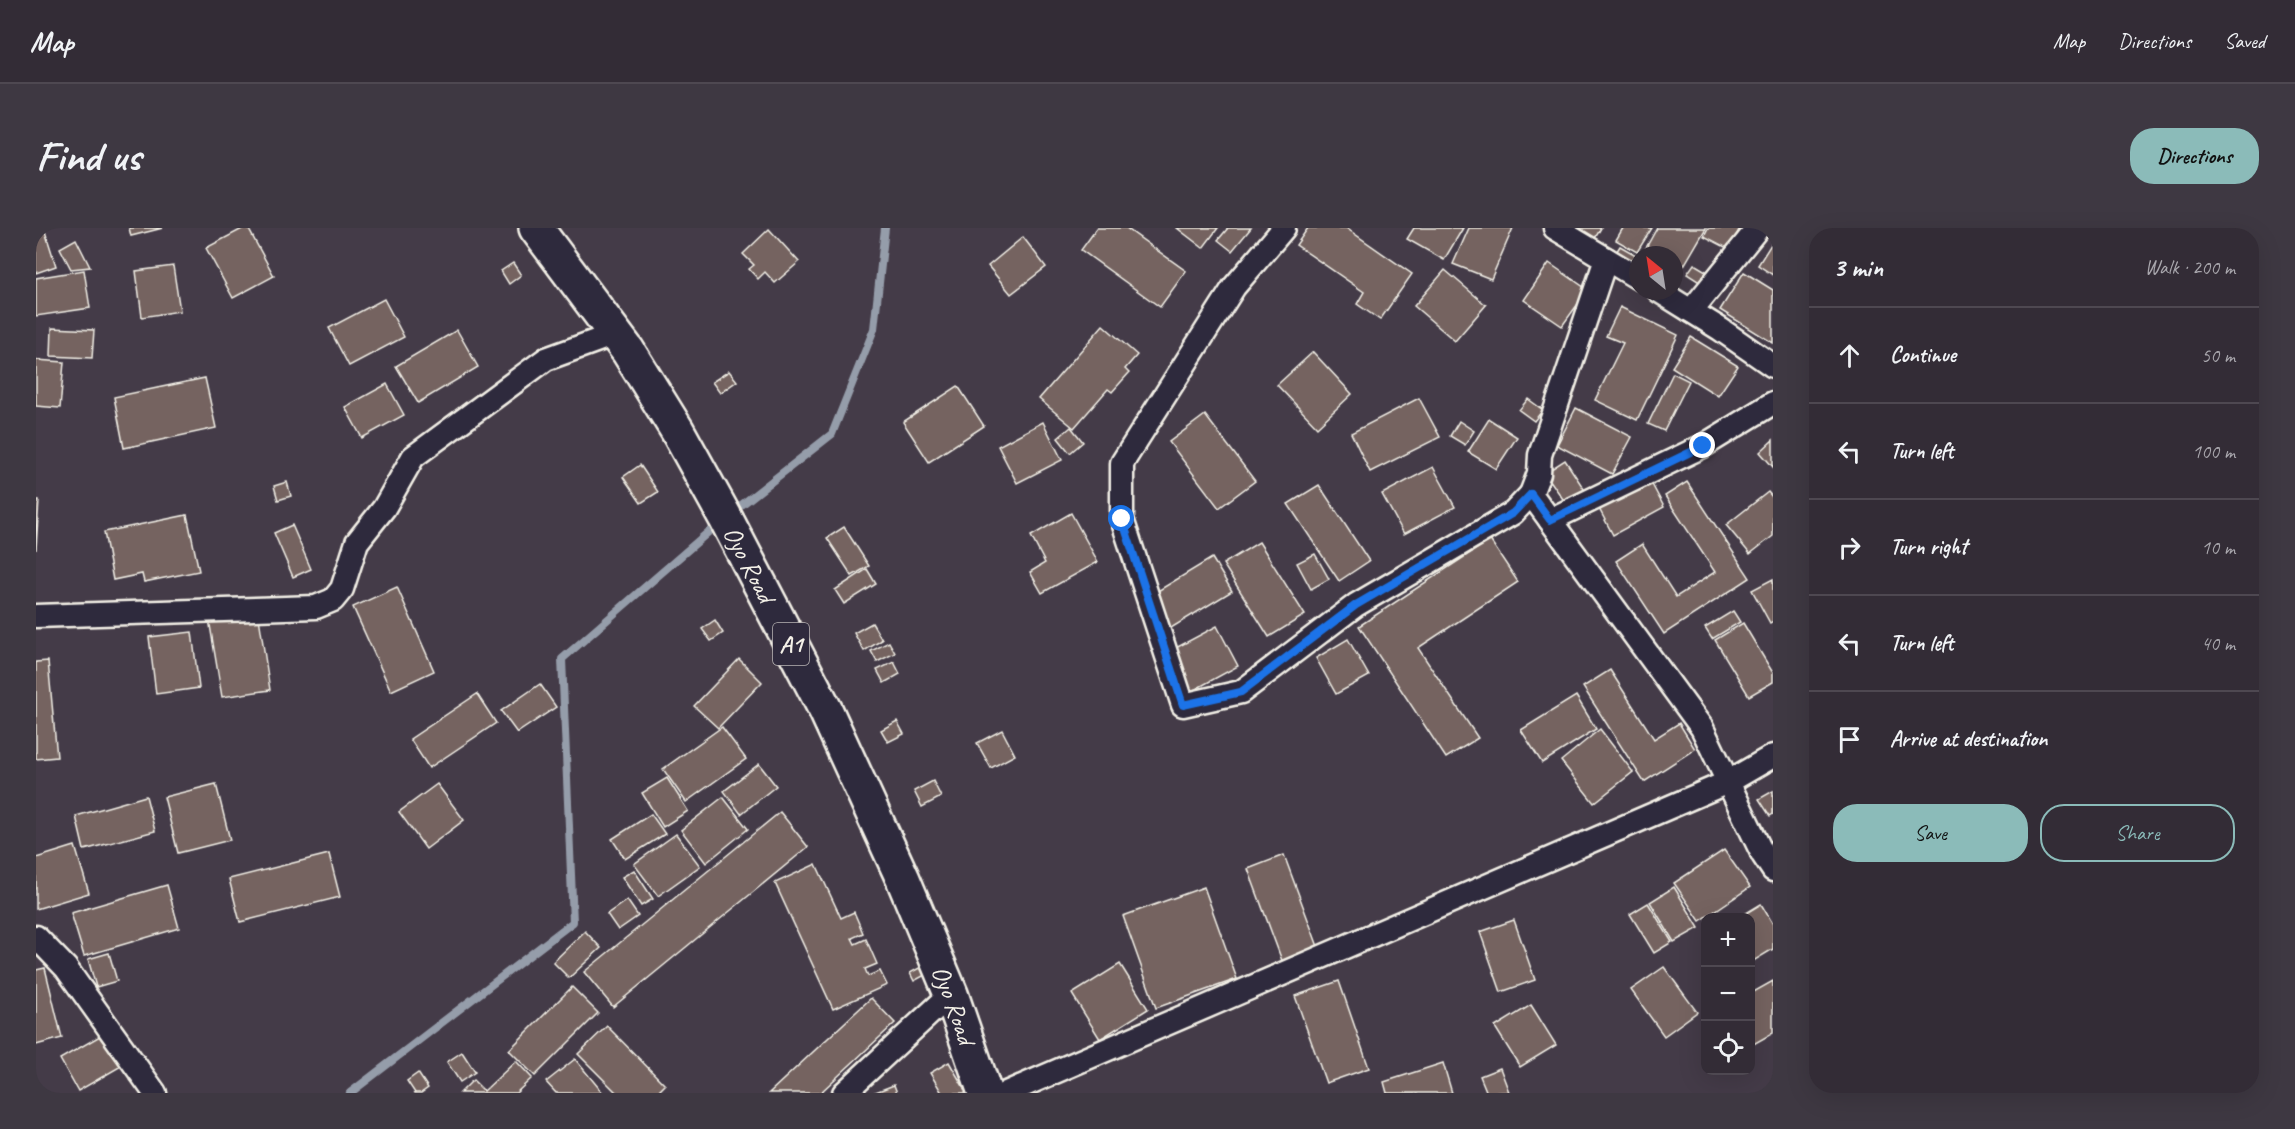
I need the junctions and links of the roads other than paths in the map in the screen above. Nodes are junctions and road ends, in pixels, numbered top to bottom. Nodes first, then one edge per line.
1 (536, 228) edge
2 (1284, 228) edge
3 (1555, 228) edge
4 (1758, 228) edge
5 (1606, 259) junction
6 (1629, 273) edge
7 (1673, 300) edge
8 (1690, 311) junction
9 (615, 334) junction
10 (1773, 366) edge
11 (1773, 403) edge
12 (1531, 494) junction
13 (1550, 520) junction
14 (36, 616) edge
15 (1773, 756) edge
16 (1728, 782) junction
17 (1773, 870) edge
18 (36, 937) edge
19 (951, 994) junction
20 (155, 1093) edge
21 (844, 1093) edge
22 (985, 1093) edge
23 (1006, 1093) edge

1 - 9 highway, Oyo Road / A1
2 - 12 street
3 - 5 street
4 - 8 street
5 - 6 street
5 - 12 street
7 - 8 street
8 - 10 street
9 - 14 street
9 - 19 highway, Oyo Road / A1
11 - 13 street
12 - 13 street
13 - 16 street
15 - 16 street
16 - 17 street
16 - 23 street
18 - 20 street
19 - 21 street
19 - 22 highway, Oyo Road / A1

